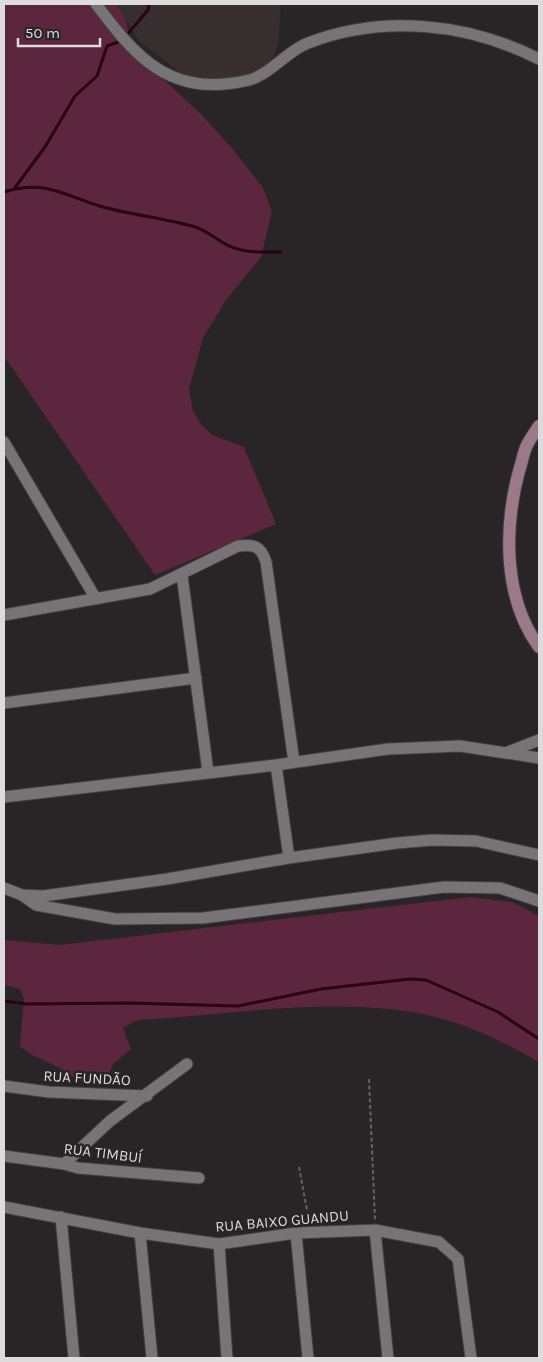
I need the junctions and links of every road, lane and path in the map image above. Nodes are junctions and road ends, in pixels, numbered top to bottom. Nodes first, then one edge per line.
1 (96, 4) edge
2 (539, 59) edge
3 (539, 426) edge
4 (4, 442) edge
5 (7, 452) edge
6 (182, 576) junction
7 (96, 599) junction
8 (4, 613) edge
9 (539, 647) edge
10 (196, 678) junction
11 (4, 703) edge
12 (539, 740) edge
13 (506, 752) junction
14 (539, 758) edge
15 (294, 762) junction
16 (276, 765) junction
17 (208, 772) junction
18 (4, 798) edge
19 (539, 855) edge
20 (289, 858) junction
21 (4, 888) edge
22 (22, 895) junction
23 (539, 901) edge
24 (187, 1064) dead end
25 (369, 1079) dead end
26 (4, 1086) edge
27 (147, 1096) junction
28 (4, 1156) edge
29 (64, 1164) junction
30 (299, 1167) dead end
31 (199, 1178) dead end
32 (4, 1207) edge
33 (61, 1217) junction
34 (375, 1230) junction
35 (311, 1232) junction
36 (140, 1233) junction
37 (296, 1234) junction
38 (219, 1244) junction
39 (74, 1358) edge
40 (152, 1358) edge
41 (226, 1358) edge
42 (308, 1358) edge
43 (388, 1358) edge
44 (471, 1358) edge

1 - 2 street
3 - 9 street
4 - 5 street
5 - 7 street
6 - 7 street
6 - 10 street
6 - 15 street
7 - 8 street
10 - 11 street
10 - 17 street
12 - 13 street
13 - 14 street
13 - 15 street
15 - 16 street
16 - 17 street
16 - 20 street
17 - 18 street
19 - 20 street
20 - 22 street
21 - 22 street
22 - 23 street
24 - 27 street, RUA FUNDÃO
25 - 34 path
26 - 27 street, RUA FUNDÃO
27 - 29 street
28 - 29 street, RUA TIMBUÍ
29 - 31 street, RUA TIMBUÍ
30 - 35 path
32 - 33 street, RUA BAIXO GUANDU
33 - 36 street, RUA BAIXO GUANDU
33 - 39 street
34 - 35 street, RUA BAIXO GUANDU
34 - 43 street
34 - 44 street, RUA BAIXO GUANDU
35 - 37 street, RUA BAIXO GUANDU
36 - 38 street, RUA BAIXO GUANDU
36 - 40 street
37 - 38 street, RUA BAIXO GUANDU
37 - 42 street
38 - 41 street

